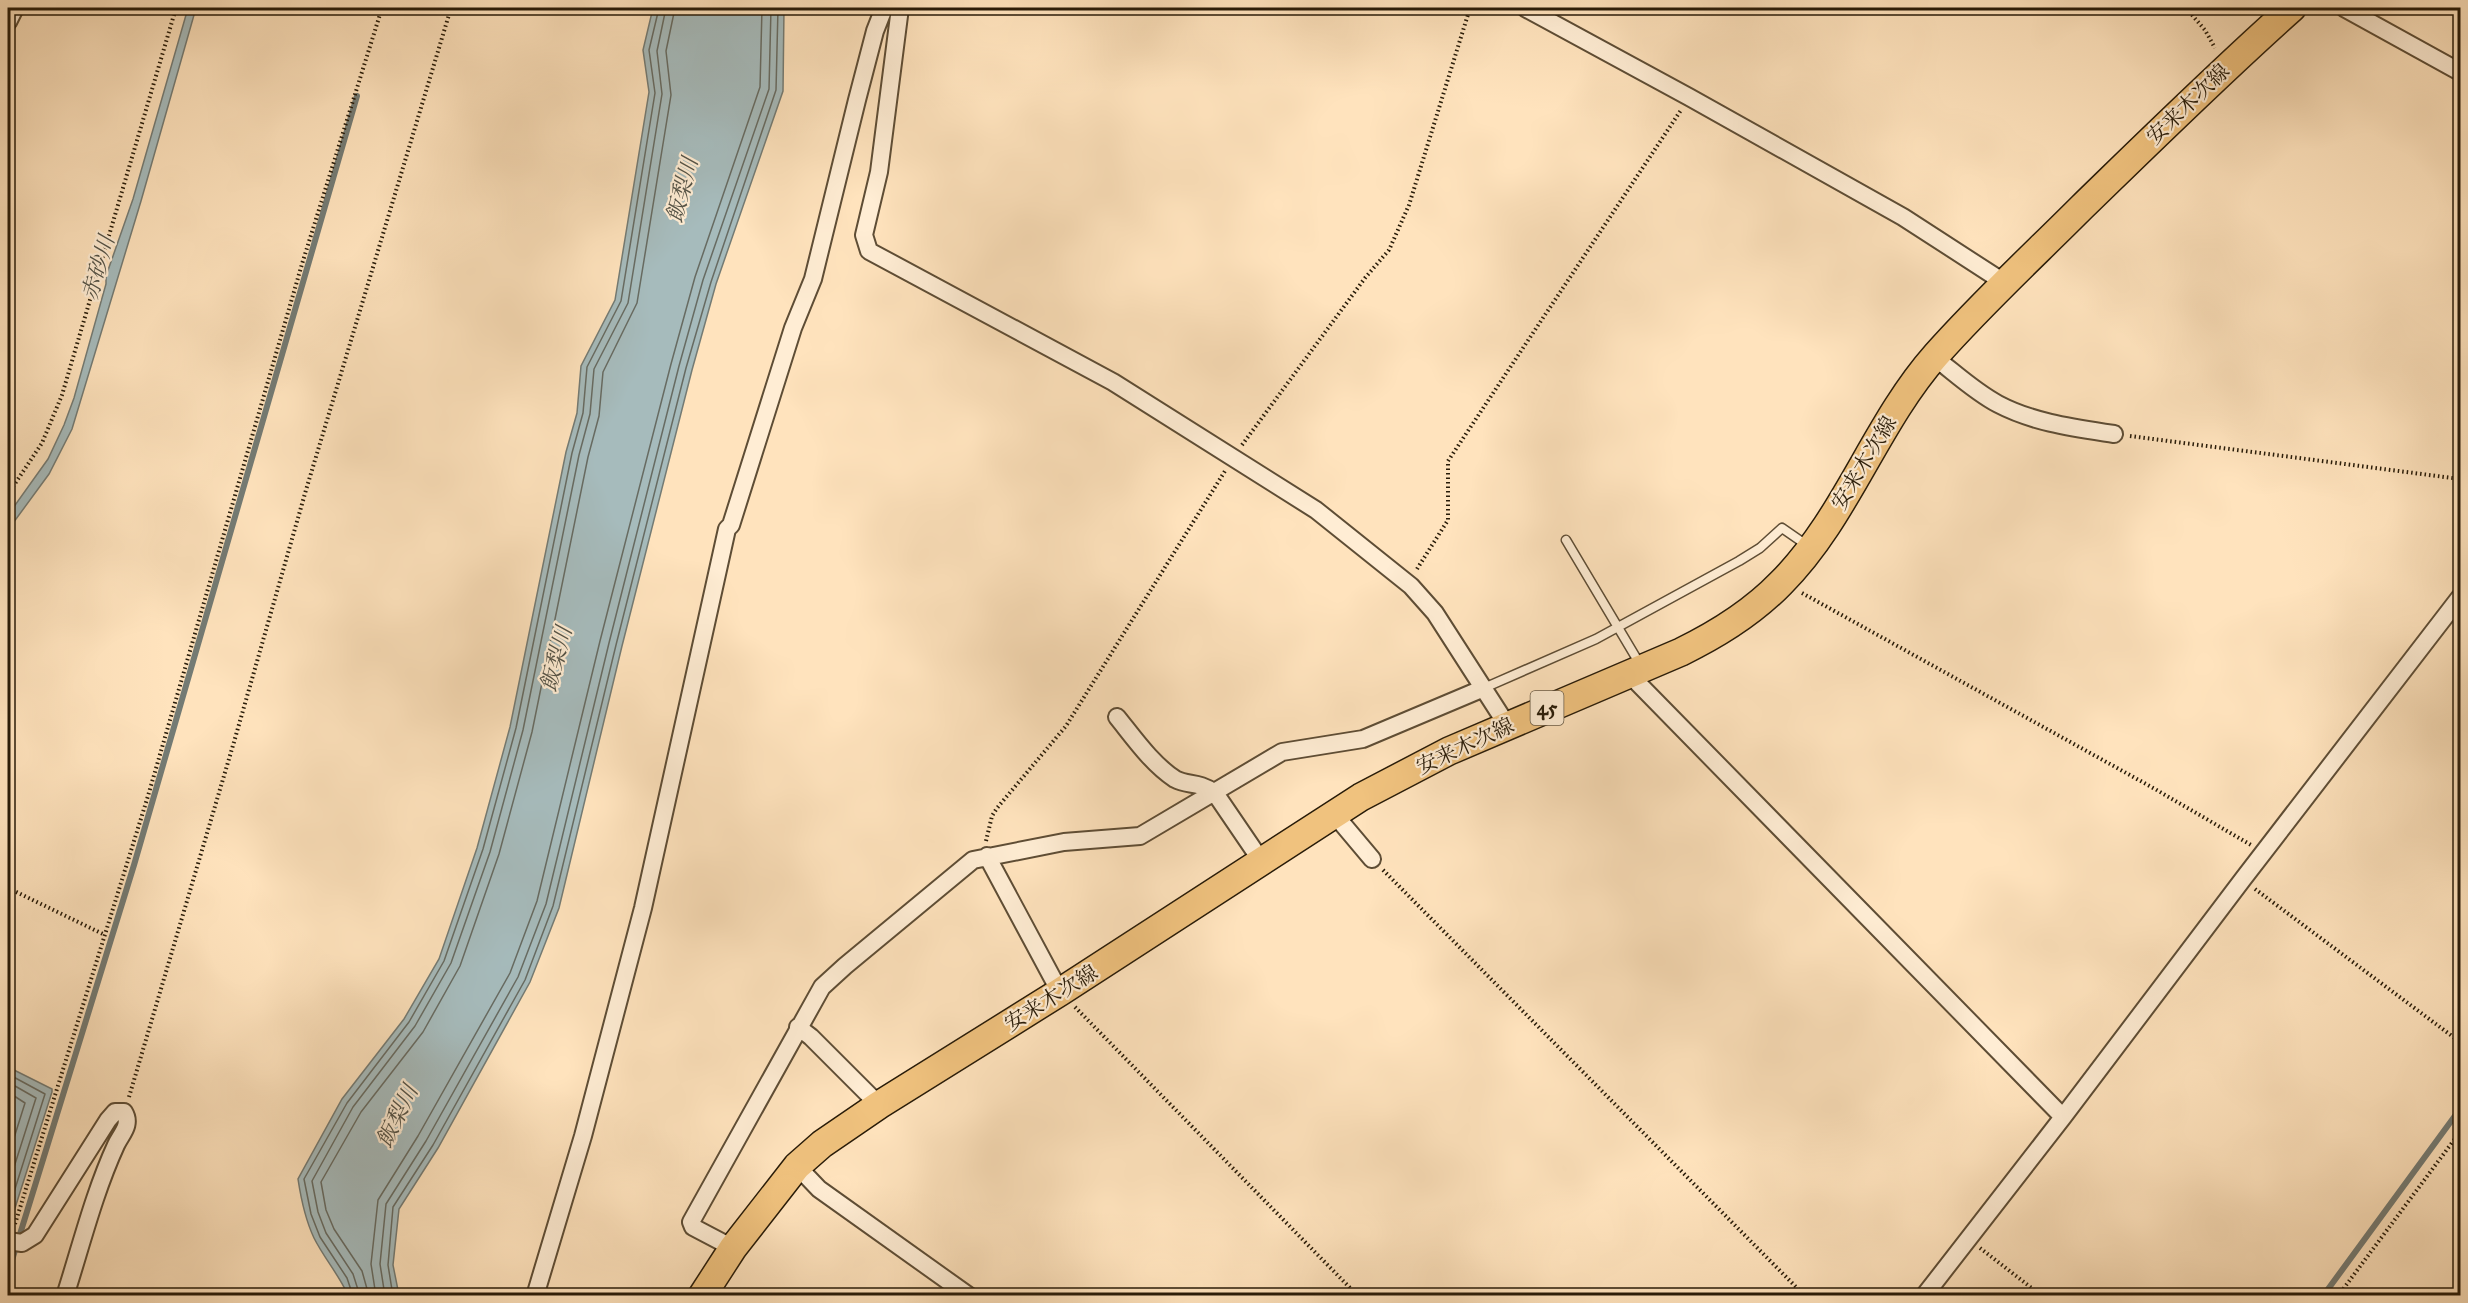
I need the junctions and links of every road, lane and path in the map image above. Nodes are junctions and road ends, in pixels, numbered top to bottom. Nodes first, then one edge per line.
1 (15, 8) edge
2 (176, 8) edge
3 (382, 8) edge
4 (450, 8) edge
5 (884, 8) edge
6 (900, 8) edge
7 (1470, 8) edge
8 (1525, 8) edge
9 (2186, 8) edge
10 (2292, 8) edge
11 (2344, 8) edge
12 (8, 22) edge
13 (2226, 67) junction
14 (2460, 72) edge
15 (1689, 97) junction
16 (2005, 283) junction
17 (1934, 357) junction
18 (2114, 434) joint
19 (1233, 457) junction
20 (2460, 479) edge
21 (8, 494) edge
22 (1566, 540) dead end
23 (1810, 548) junction
24 (1783, 582) junction
25 (1411, 586) junction
26 (2460, 597) edge
27 (1617, 628) junction
28 (1635, 671) junction
29 (1484, 687) junction
30 (1117, 717) dead end
31 (1507, 725) junction
32 (1215, 793) junction
33 (1335, 814) junction
34 (2250, 844) dead end
35 (987, 856) junction
36 (1372, 859) joint
37 (1262, 862) junction
38 (2242, 879) junction
39 (8, 888) edge
40 (105, 935) junction
41 (1060, 992) junction
42 (798, 1028) junction
43 (2460, 1042) edge
44 (879, 1105) junction
45 (124, 1112) junction
46 (2063, 1117) junction
47 (2460, 1132) edge
48 (797, 1166) junction
49 (1968, 1238) junction
50 (13, 1242) edge
51 (733, 1248) junction
52 (65, 1296) edge
53 (535, 1296) edge
54 (702, 1296) edge
55 (969, 1296) edge
56 (1358, 1296) edge
57 (1805, 1296) edge
58 (1924, 1296) edge
59 (2042, 1296) edge
60 (2338, 1296) edge

1 - 12 street
2 - 21 path
3 - 40 path
4 - 45 path
5 - 53 street
6 - 19 street
7 - 19 path
8 - 15 street
9 - 13 path
10 - 13 main road, 安来木次線 / 45
11 - 14 street
13 - 16 main road, 安来木次線 / 45
15 - 16 street
15 - 25 path
16 - 17 main road, 安来木次線 / 45
17 - 18 street
17 - 23 main road, 安来木次線 / 45
18 - 20 path
19 - 25 street
19 - 35 path
22 - 27 lane
23 - 24 main road, 安来木次線 / 45
23 - 27 lane
24 - 28 main road, 安来木次線 / 45
24 - 34 path
25 - 29 street
26 - 38 street
27 - 28 lane
27 - 29 lane
28 - 31 main road, 安来木次線 / 45
28 - 46 street
29 - 31 street
29 - 32 street
30 - 32 street
31 - 33 main road, 安来木次線 / 45
32 - 35 street
32 - 37 street
33 - 36 street
33 - 37 main road, 安来木次線 / 45
35 - 41 street
35 - 42 street
36 - 57 path
37 - 41 main road, 安来木次線 / 45
38 - 43 path
38 - 46 street
39 - 40 path
40 - 50 path
41 - 44 main road, 安来木次線 / 45
41 - 56 path
42 - 44 street
42 - 51 street
44 - 48 main road, 安来木次線 / 45
45 - 50 street
45 - 52 street
46 - 49 street
47 - 60 path
48 - 51 main road, 安来木次線 / 45
48 - 55 street
49 - 58 street
49 - 59 path
51 - 54 main road, 安来木次線 / 45

